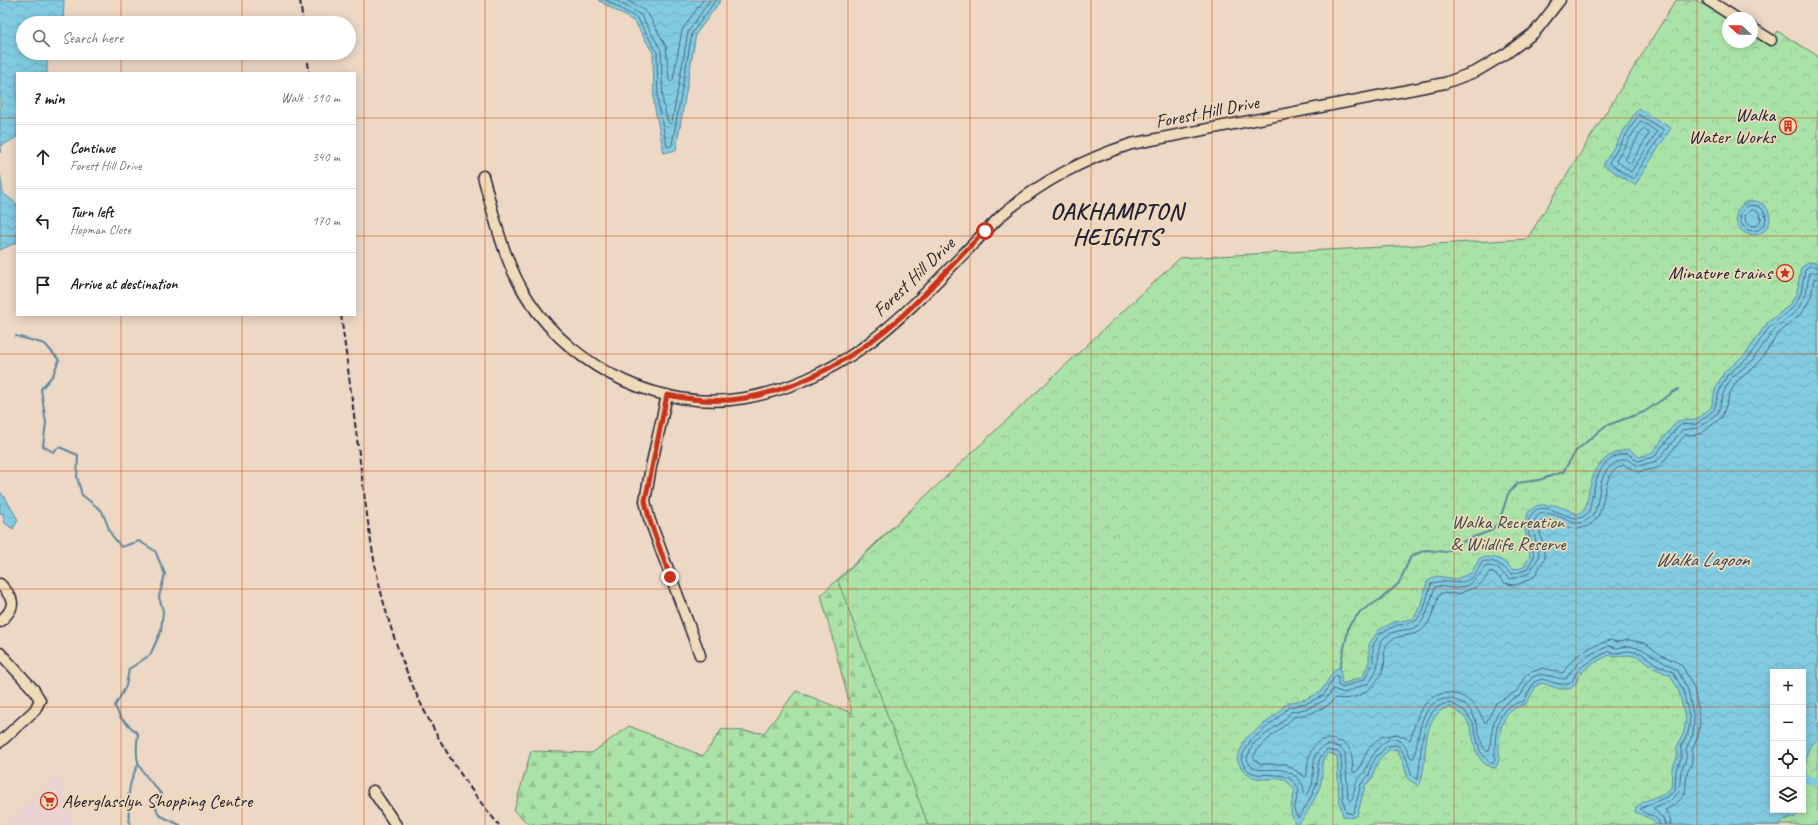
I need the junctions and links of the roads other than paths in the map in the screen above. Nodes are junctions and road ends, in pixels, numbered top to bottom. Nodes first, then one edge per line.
1 (1560, 0) edge
2 (1708, 0) edge
3 (1727, 12) edge
4 (1758, 32) edge
5 (1770, 40) dead end
6 (483, 176) dead end
7 (667, 395) junction
8 (0, 584) edge
9 (0, 622) edge
10 (0, 653) edge
11 (700, 655) dead end
12 (0, 742) edge
13 (373, 791) dead end
14 (396, 825) edge

1 - 7 street, Forest Hill Drive
2 - 3 street
4 - 5 street
6 - 7 street, Forest Hill Drive
7 - 11 street
8 - 9 street
10 - 12 street
13 - 14 street

